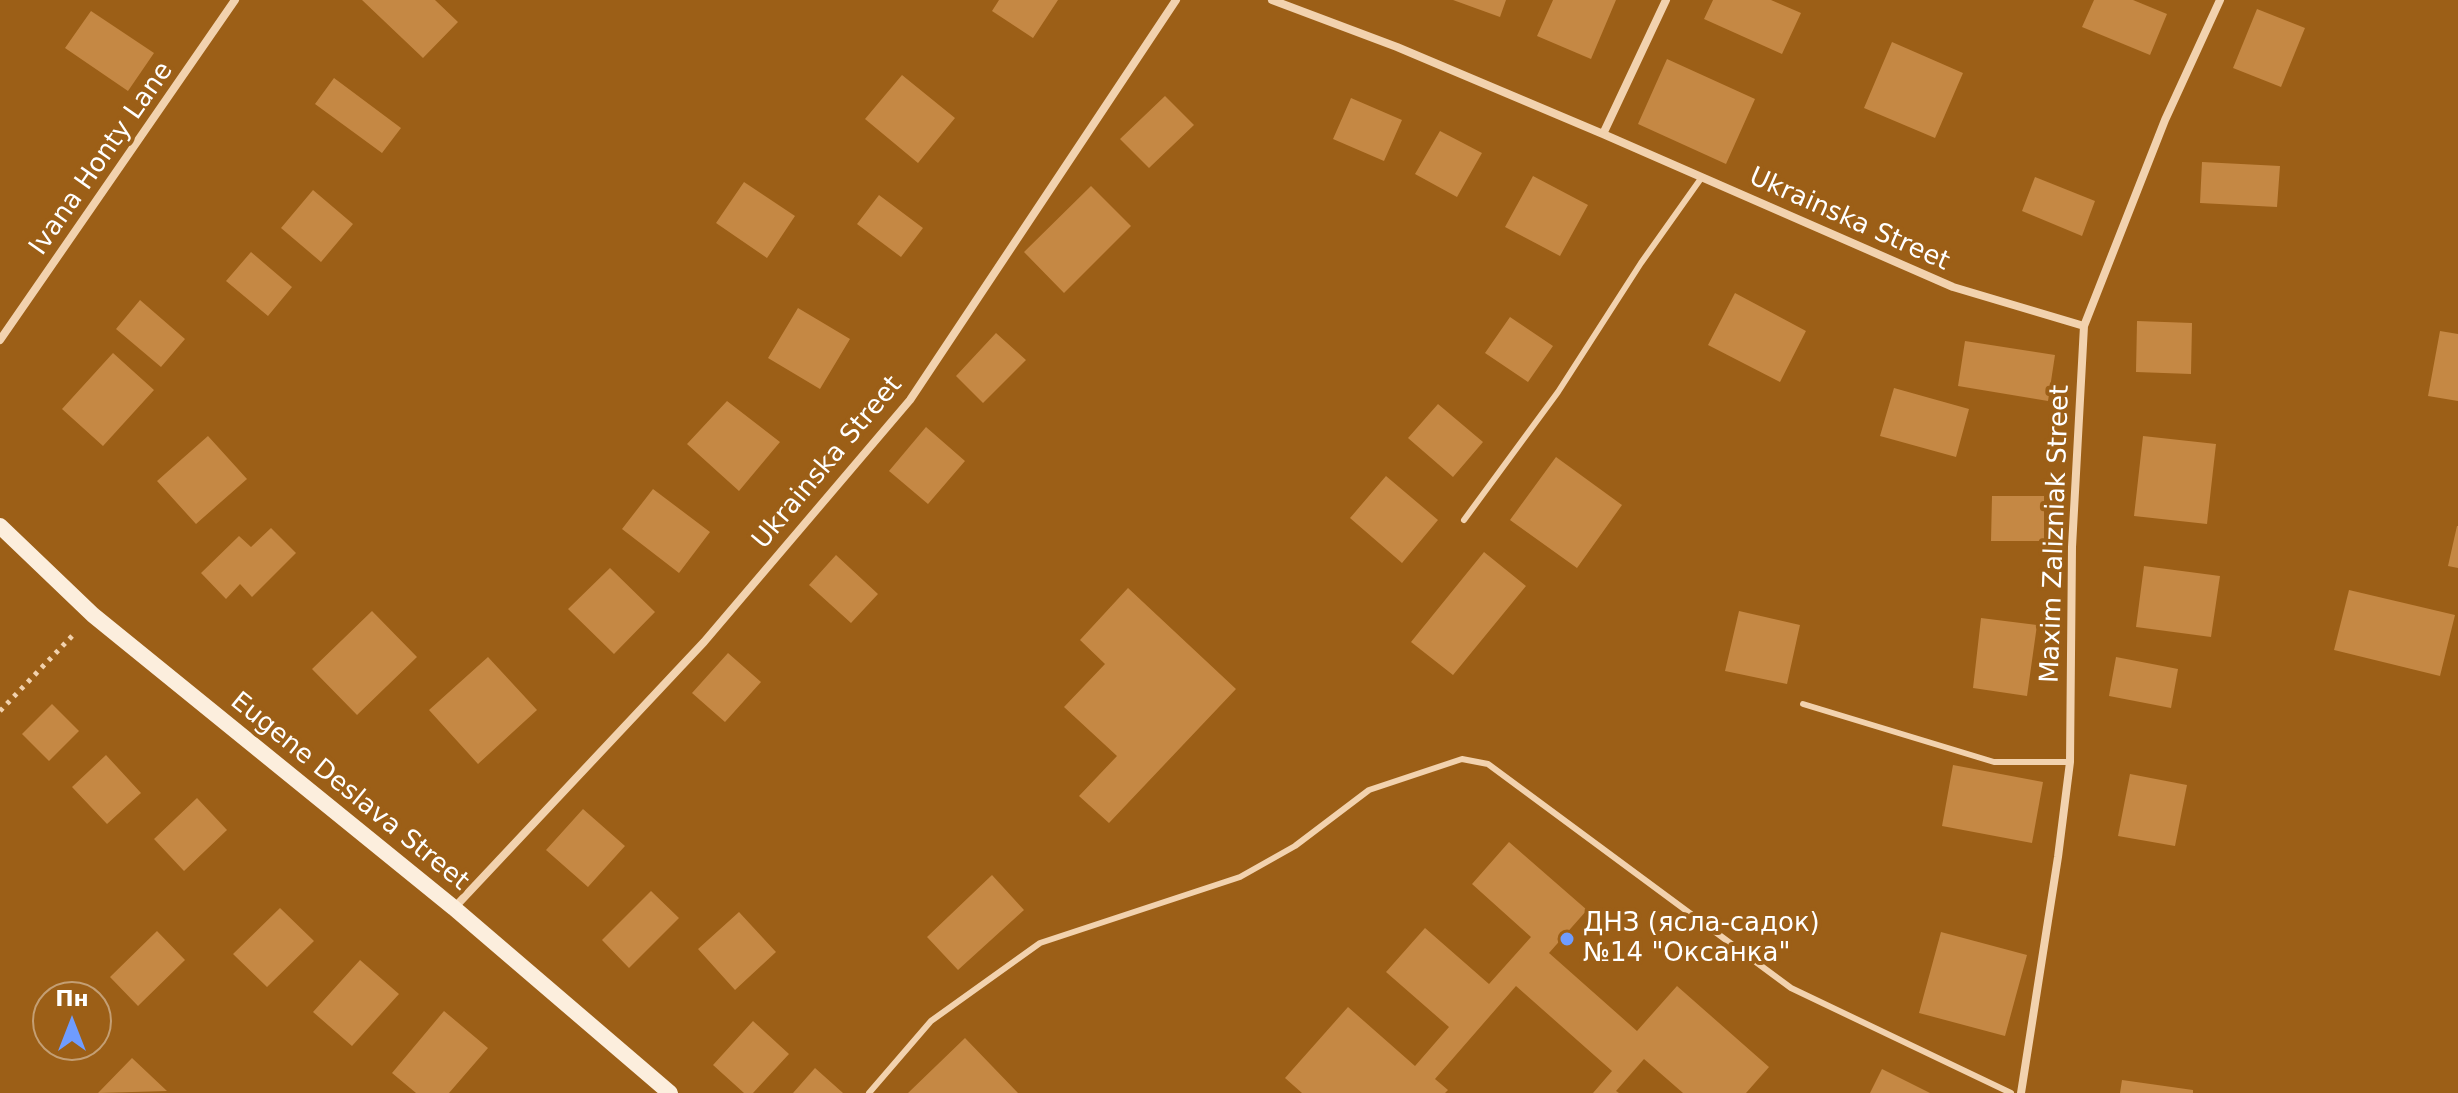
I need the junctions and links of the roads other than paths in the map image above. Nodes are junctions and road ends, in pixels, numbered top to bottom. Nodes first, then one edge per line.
1 (235, 0) edge
2 (1176, 0) edge
3 (1272, 0) edge
4 (1666, 0) edge
5 (2220, 0) edge
6 (1603, 134) junction
7 (1702, 177) junction
8 (2084, 326) junction
9 (0, 340) edge
10 (1464, 520) dead end
11 (0, 526) edge
12 (1803, 704) dead end
13 (2070, 762) junction
14 (454, 908) junction
15 (670, 1093) edge
16 (869, 1093) edge
17 (2011, 1093) edge
18 (2021, 1093) edge

1 - 9 street, Ivana Honty Lane
2 - 14 street, Ukrainska Street
3 - 6 street, Ukrainska Street
4 - 6 street
5 - 8 street, Maxim Zalizniak Street
6 - 7 street, Ukrainska Street
7 - 8 street, Ukrainska Street
7 - 10 lane
8 - 13 street, Maxim Zalizniak Street
11 - 14 street, Eugene Deslava Street
12 - 13 lane
13 - 18 street, Maxim Zalizniak Street
14 - 15 street, Eugene Deslava Street
16 - 17 lane

